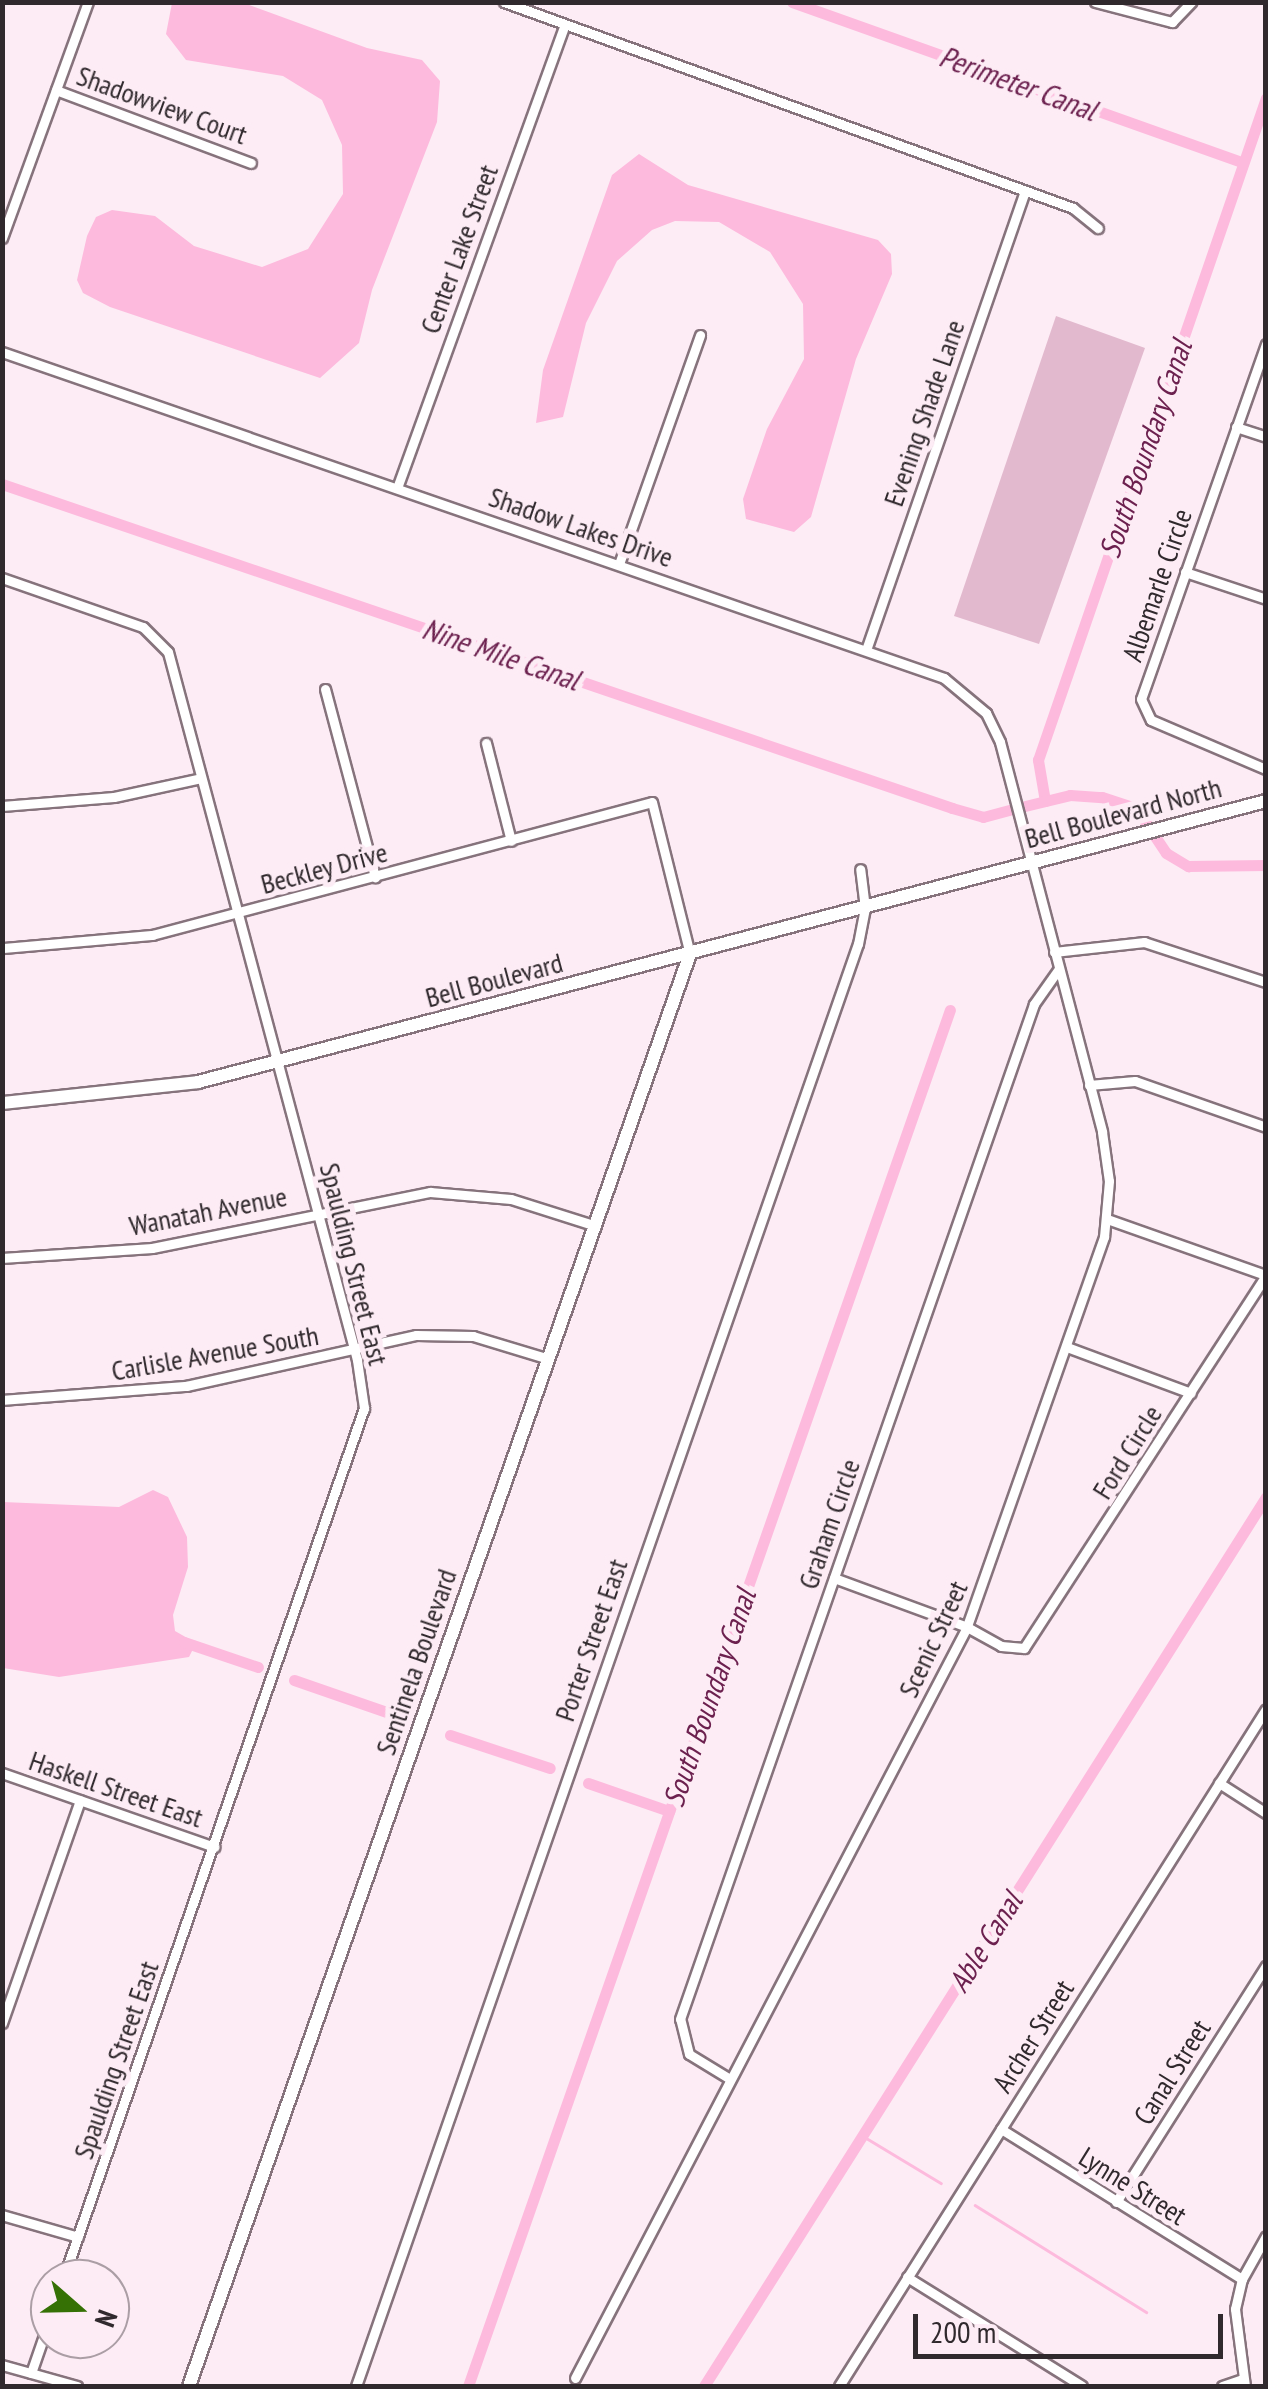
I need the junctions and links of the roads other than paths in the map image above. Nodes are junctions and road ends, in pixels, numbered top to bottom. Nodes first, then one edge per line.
1 (88, 2) edge
2 (504, 2) edge
3 (1095, 2) edge
4 (1191, 2) edge
5 (564, 25) junction
6 (56, 90) junction
7 (251, 163) dead end
8 (1026, 191) junction
9 (1098, 228) dead end
10 (2, 238) edge
11 (700, 334) dead end
12 (1266, 344) edge
13 (2, 352) edge
14 (1236, 427) junction
15 (1266, 437) edge
16 (397, 488) junction
17 (619, 564) junction
18 (1185, 572) junction
19 (2, 578) edge
20 (1266, 599) edge
21 (866, 650) junction
22 (325, 689) dead end
23 (486, 743) dead end
24 (1266, 769) edge
25 (202, 778) junction
26 (1266, 801) edge
27 (2, 806) edge
28 (512, 841) junction
29 (1032, 864) junction
30 (860, 869) dead end
31 (993, 874) joint
32 (375, 877) junction
33 (865, 908) junction
34 (238, 914) junction
35 (2, 948) edge
36 (1054, 952) junction
37 (690, 954) junction
38 (1058, 970) junction
39 (1266, 982) edge
40 (279, 1063) junction
41 (1089, 1086) junction
42 (2, 1103) edge
43 (1266, 1127) edge
44 (318, 1212) junction
45 (1107, 1219) junction
46 (596, 1226) junction
47 (2, 1258) edge
48 (1266, 1275) edge
49 (1067, 1347) junction
50 (354, 1350) junction
51 (549, 1359) junction
52 (1191, 1393) junction
53 (2, 1400) edge
54 (834, 1578) junction
55 (968, 1627) junction
56 (1266, 1709) edge
57 (2, 1773) edge
58 (1218, 1784) junction
59 (80, 1800) junction
60 (1266, 1813) edge
61 (214, 1847) junction
62 (1266, 1966) edge
63 (2, 2023) edge
64 (730, 2079) junction
65 (1001, 2128) junction
66 (1116, 2202) junction
67 (2, 2215) edge
68 (1266, 2236) edge
69 (78, 2237) junction
70 (70, 2259) edge
71 (907, 2277) junction
72 (1242, 2279) junction
73 (36, 2359) edge
74 (2, 2365) edge
75 (31, 2373) junction
76 (575, 2378) dead end
77 (1243, 2383) edge
78 (77, 2386) edge
79 (189, 2386) edge
80 (356, 2386) edge
81 (838, 2386) edge
82 (1082, 2386) edge
83 (1222, 2386) edge

1 - 6 street
2 - 5 street
3 - 4 street
5 - 8 street
5 - 16 street, Center Lake Street
6 - 7 street, Shadowview Court
6 - 10 street
8 - 9 street
8 - 21 street, Evening Shade Lane
11 - 17 street
12 - 14 street, Albemarle Circle
13 - 16 street, Shadow Lakes Drive
14 - 15 street
14 - 18 street, Albemarle Circle
16 - 17 street, Shadow Lakes Drive
17 - 21 street, Shadow Lakes Drive
18 - 20 street
18 - 24 street, Albemarle Circle
19 - 25 street, Spaulding Street East
21 - 29 street, Shadow Lakes Drive
22 - 32 street
23 - 28 street
25 - 27 street
25 - 34 street, Spaulding Street East
26 - 29 street, Bell Boulevard North
28 - 32 street, Beckley Drive
28 - 37 street, Beckley Drive
29 - 31 street, Bell Boulevard North
29 - 36 street, Scenic Street
30 - 33 street
31 - 33 street, Bell Boulevard
32 - 34 street, Beckley Drive
33 - 37 street, Bell Boulevard
33 - 80 street, Porter Street East
34 - 35 street, Beckley Drive
34 - 40 street, Spaulding Street East
36 - 38 street, Scenic Street
36 - 39 street
37 - 40 street, Bell Boulevard
37 - 46 street, Sentinela Boulevard
38 - 41 street, Scenic Street
38 - 54 street, Graham Circle
40 - 42 street, Bell Boulevard
40 - 44 street, Spaulding Street East
41 - 43 street
41 - 45 street, Scenic Street
44 - 46 street, Wanatah Avenue
44 - 47 street, Wanatah Avenue
44 - 50 street, Spaulding Street East
45 - 48 street
45 - 49 street, Scenic Street
46 - 51 street, Sentinela Boulevard
48 - 52 street, Ford Circle
49 - 52 street
49 - 55 street, Scenic Street
50 - 51 street, Carlisle Avenue South
50 - 53 street, Carlisle Avenue South
50 - 61 street, Spaulding Street East
51 - 79 street, Sentinela Boulevard
52 - 55 street, Ford Circle
54 - 55 street
54 - 64 street, Graham Circle
55 - 64 street, Scenic Street
56 - 58 street, Archer Street
57 - 59 street, Haskell Street East
58 - 60 street
58 - 65 street, Archer Street
59 - 61 street, Haskell Street East
59 - 63 street
61 - 69 street, Spaulding Street East
62 - 66 street, Canal Street
64 - 76 street, Scenic Street
65 - 66 street, Lynne Street
65 - 71 street, Archer Street
66 - 72 street, Lynne Street
67 - 69 street
68 - 72 street
69 - 70 street, Spaulding Street East
71 - 81 street, Archer Street
71 - 82 street
72 - 77 street
73 - 75 street
74 - 75 street
75 - 78 street
77 - 83 street

